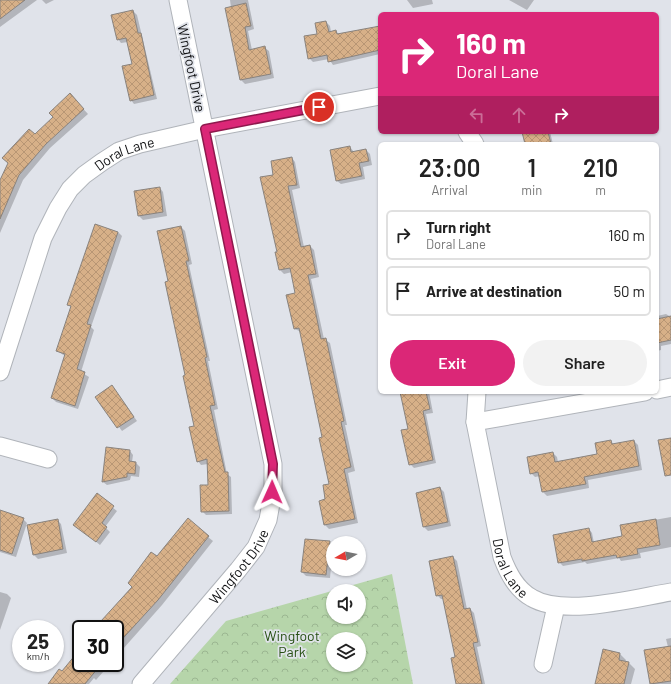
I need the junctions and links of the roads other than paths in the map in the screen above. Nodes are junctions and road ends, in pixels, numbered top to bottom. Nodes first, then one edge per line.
1 (178, 0) edge
2 (378, 96) edge
3 (205, 129) junction
4 (468, 134) edge
5 (474, 142) edge
6 (0, 372) edge
7 (671, 388) edge
8 (659, 390) edge
9 (477, 394) edge
10 (634, 394) edge
11 (476, 422) junction
12 (0, 446) edge
13 (48, 460) dead end
14 (671, 592) edge
15 (556, 606) junction
16 (543, 664) dead end
17 (141, 684) edge

1 - 3 street, Wingfoot Drive
2 - 3 street, Doral Lane
3 - 6 street, Doral Lane
3 - 17 street, Wingfoot Drive
4 - 5 street
7 - 8 street
9 - 11 street, Doral Lane
10 - 11 street
11 - 15 street, Doral Lane
12 - 13 street
14 - 15 street, Doral Lane
15 - 16 street

